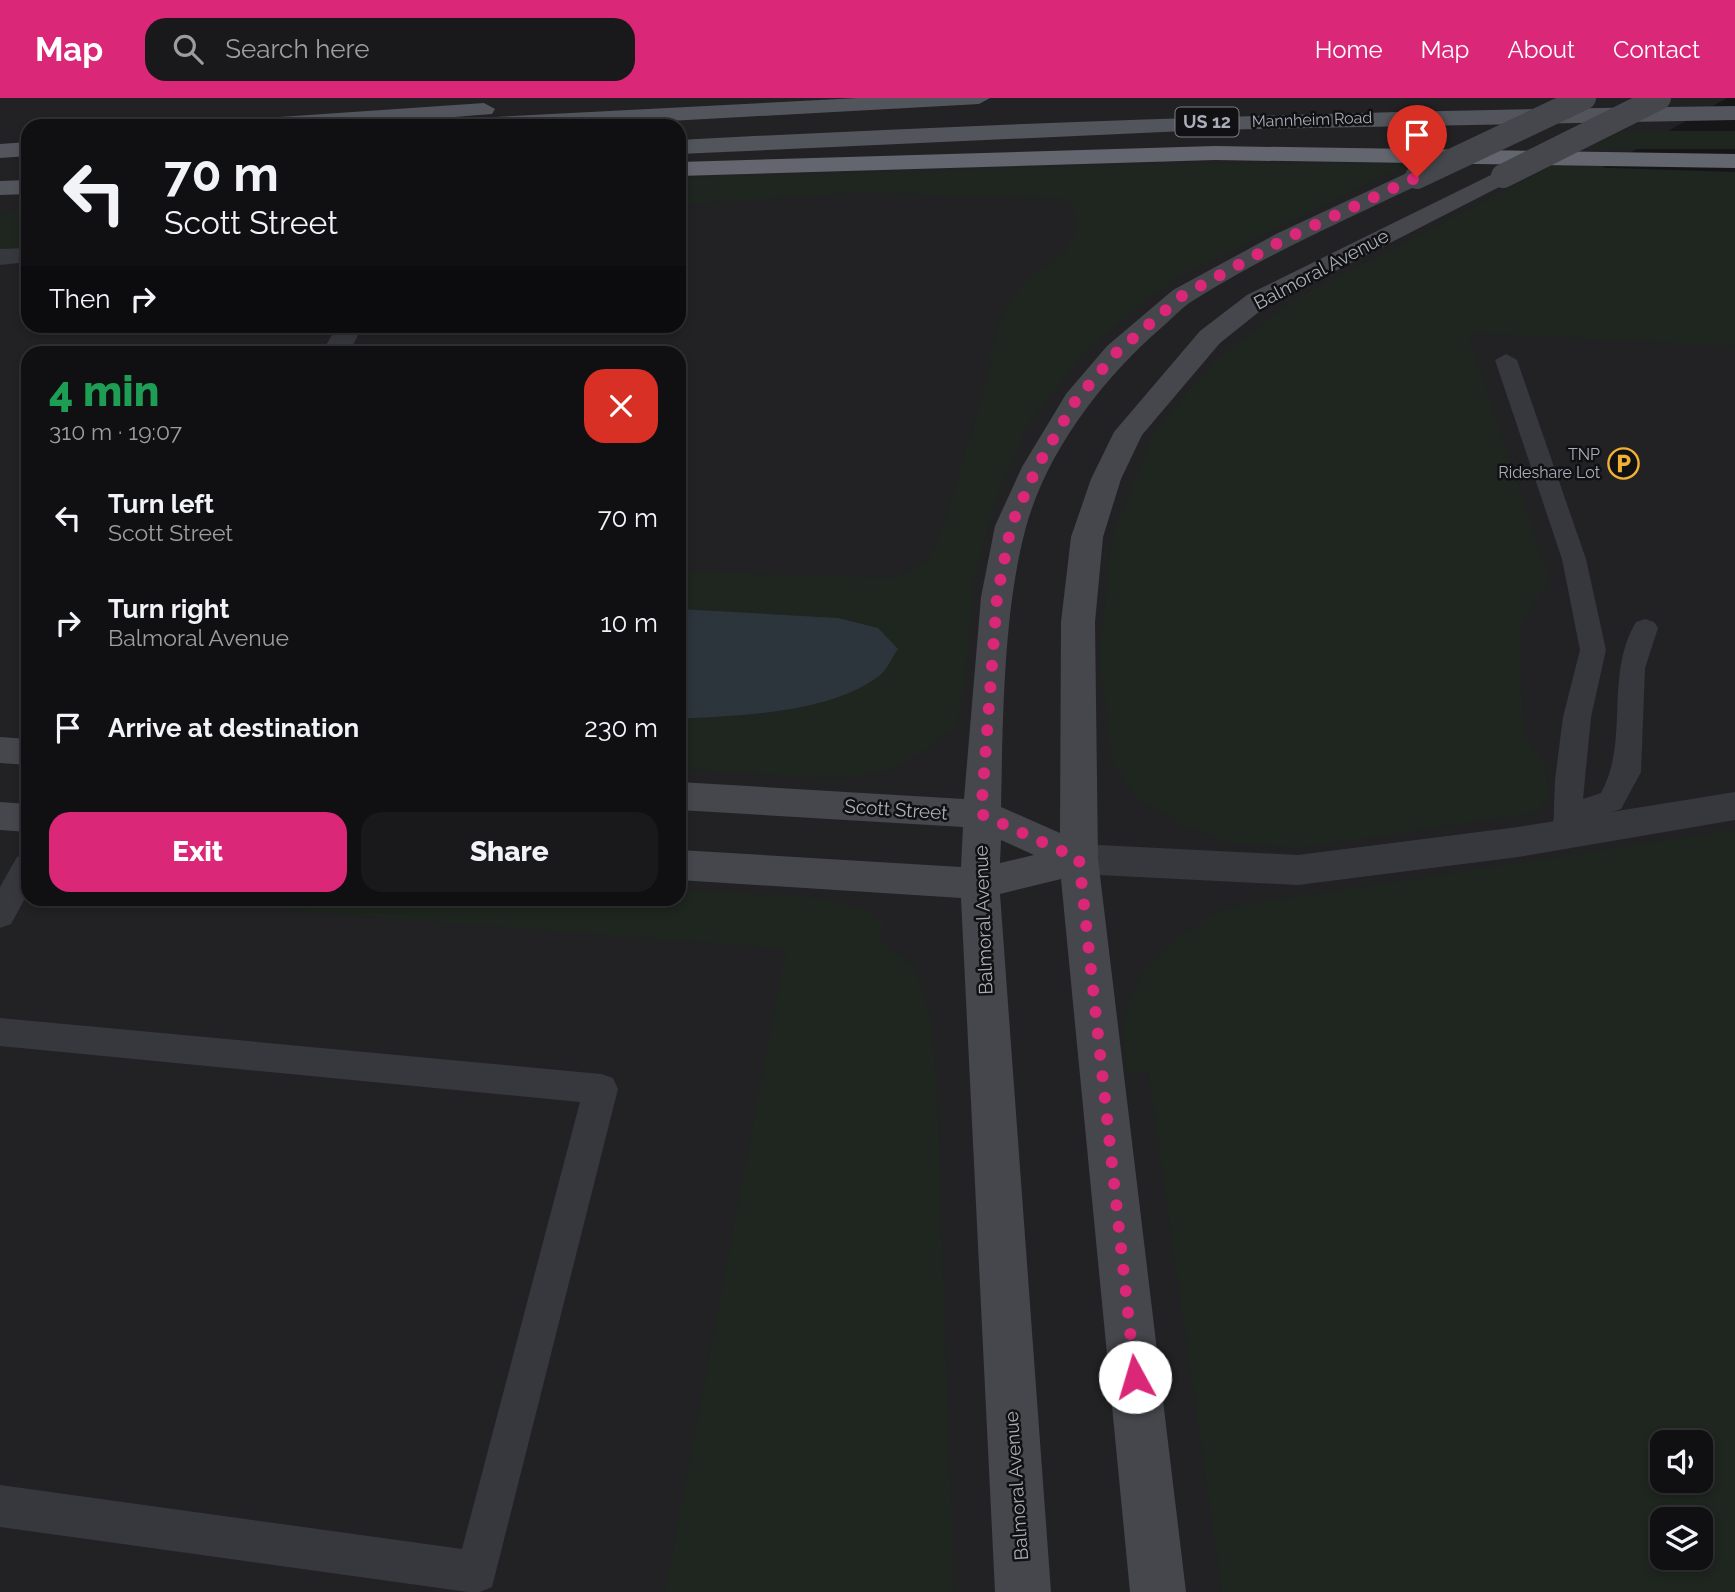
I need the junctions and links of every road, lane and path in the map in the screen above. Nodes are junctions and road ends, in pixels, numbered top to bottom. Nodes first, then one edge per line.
1 (657, 98) edge
2 (979, 98) edge
3 (1584, 98) edge
4 (1659, 98) edge
5 (1735, 113) edge
6 (352, 119) edge
7 (587, 119) edge
8 (686, 147) edge
9 (21, 149) edge
10 (0, 150) edge
11 (1735, 161) edge
12 (686, 169) edge
13 (21, 187) edge
14 (0, 188) edge
15 (21, 256) edge
16 (0, 257) edge
17 (1506, 360) dead end
18 (1645, 628) dead end
19 (0, 750) edge
20 (21, 752) edge
21 (686, 796) edge
22 (1735, 806) edge
23 (981, 814) junction
24 (0, 816) edge
25 (21, 818) edge
26 (1567, 824) junction
27 (1079, 859) junction
28 (686, 864) edge
29 (21, 878) edge
30 (980, 884) junction
31 (0, 915) edge
32 (0, 1031) edge
33 (0, 1506) edge
34 (1023, 1592) edge
35 (1158, 1592) edge

1 - 6 main road
2 - 7 main road
3 - 23 street, Balmoral Avenue, bridge
4 - 27 street, Balmoral Avenue, bridge
5 - 8 main road, Mannheim Road / US 12
9 - 10 main road
11 - 12 highway
13 - 14 main road
15 - 16 street
17 - 26 lane
18 - 26 lane
19 - 20 street
21 - 23 street, Scott Street
22 - 26 street
23 - 27 street, Scott Street
23 - 30 street, Balmoral Avenue
24 - 25 street
26 - 27 street
27 - 30 street
27 - 35 street, Balmoral Avenue
28 - 30 street
29 - 31 lane
30 - 34 street, Balmoral Avenue
32 - 33 lane

